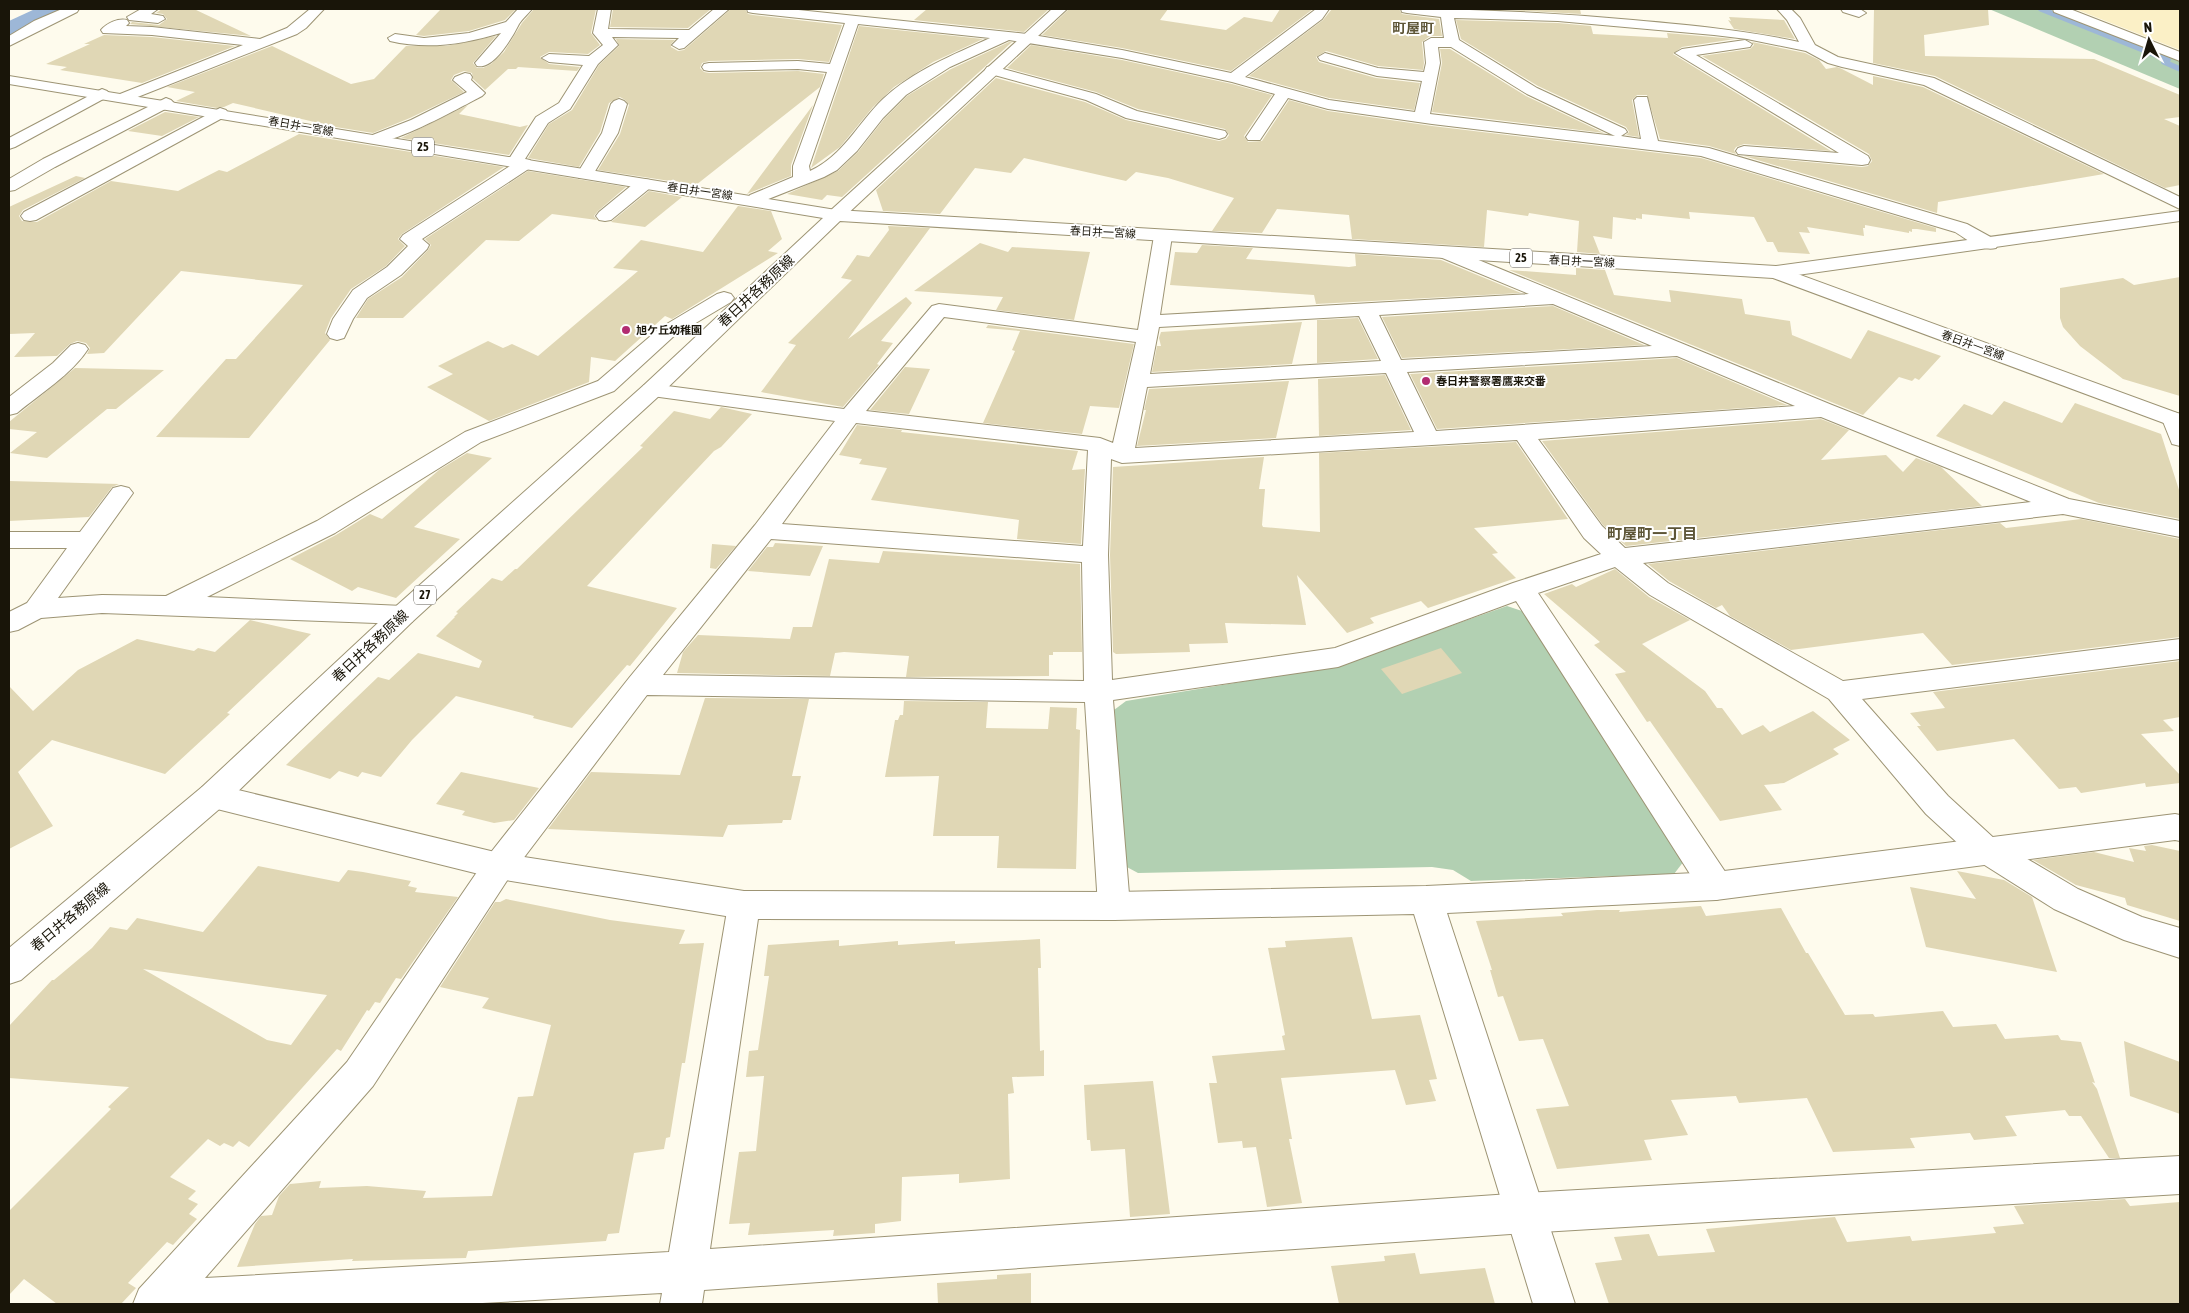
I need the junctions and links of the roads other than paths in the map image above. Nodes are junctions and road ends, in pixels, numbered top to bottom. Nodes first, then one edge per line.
1 (42, 9) edge
2 (72, 9) edge
3 (152, 9) edge
4 (318, 9) edge
5 (525, 9) edge
6 (604, 9) edge
7 (722, 9) edge
8 (753, 9) edge
9 (1060, 9) edge
10 (1323, 9) edge
11 (1407, 9) edge
12 (1784, 9) edge
13 (2059, 9) edge
14 (1447, 14) junction
15 (25, 16) dead end
16 (843, 16) edge
17 (182, 21) dead end
18 (122, 23) dead end
19 (511, 24) junction
20 (600, 33) junction
21 (692, 34) junction
22 (1007, 36) junction
23 (395, 38) dead end
24 (1026, 38) junction
25 (1777, 40) junction
26 (160, 41) dead end
27 (9, 42) edge
28 (260, 43) junction
29 (1454, 43) junction
30 (679, 45) dead end
31 (1810, 48) junction
32 (231, 55) junction
33 (1325, 57) dead end
34 (2180, 57) edge
35 (549, 58) dead end
36 (592, 61) junction
37 (482, 63) dead end
38 (709, 67) dead end
39 (835, 69) junction
40 (992, 70) junction
41 (465, 77) dead end
42 (1429, 77) junction
43 (1234, 78) junction
44 (9, 80) edge
45 (1284, 92) junction
46 (102, 94) junction
47 (125, 97) junction
48 (1642, 100) dead end
49 (166, 104) junction
50 (618, 104) dead end
51 (220, 113) junction
52 (1422, 117) junction
53 (1219, 134) dead end
54 (1254, 137) dead end
55 (376, 139) junction
56 (1629, 141) junction
57 (9, 144) edge
58 (1650, 144) junction
59 (1703, 151) junction
60 (520, 163) junction
61 (585, 174) junction
62 (802, 180) junction
63 (644, 184) junction
64 (9, 186) edge
65 (756, 199) junction
66 (2180, 204) edge
67 (836, 215) junction
68 (30, 216) dead end
69 (605, 216) dead end
70 (2180, 216) edge
71 (1163, 236) junction
72 (1989, 244) junction
73 (1447, 254) junction
74 (1776, 272) junction
75 (724, 298) dead end
76 (1556, 299) junction
77 (1367, 311) junction
78 (1148, 330) junction
79 (337, 334) dead end
80 (78, 349) dead end
81 (1680, 351) junction
82 (1394, 367) junction
83 (1138, 382) junction
84 (652, 390) junction
85 (9, 408) edge
86 (1824, 410) junction
87 (850, 416) junction
88 (2178, 427) edge
89 (1523, 433) junction
90 (1428, 438) junction
91 (1111, 451) junction
92 (121, 493) dead end
93 (2063, 506) junction
94 (2180, 529) edge
95 (764, 530) junction
96 (9, 540) edge
97 (85, 540) junction
98 (1095, 554) junction
99 (1618, 557) junction
100 (1522, 589) junction
101 (170, 605) junction
102 (36, 608) junction
103 (403, 615) junction
104 (9, 623) edge
105 (2180, 649) edge
106 (639, 685) junction
107 (1098, 692) junction
108 (1839, 692) junction
109 (213, 796) junction
110 (2180, 828) edge
111 (1986, 850) junction
112 (499, 866) junction
113 (1716, 886) junction
114 (1426, 900) junction
115 (744, 905) junction
116 (1114, 906) junction
117 (2180, 944) edge
118 (9, 969) edge
119 (2180, 1175) edge
120 (1525, 1213) junction
121 (684, 1288) edge
122 (156, 1302) edge
123 (1554, 1304) edge

1 - 15 street
2 - 27 street
3 - 17 street
4 - 28 street
5 - 19 street
6 - 20 street
7 - 21 street
8 - 16 street
9 - 24 street, 春日井各務原線
10 - 43 street
11 - 14 street
12 - 31 street
13 - 34 street
14 - 25 street
14 - 29 street
16 - 22 street
16 - 39 street
18 - 28 street
19 - 23 street
19 - 37 street
20 - 21 street
20 - 36 street
21 - 30 street
22 - 24 street
22 - 62 street
24 - 40 street, 春日井各務原線
24 - 43 street
25 - 31 street
25 - 59 street
26 - 32 street
28 - 32 street
29 - 42 street
29 - 56 street
31 - 66 street
32 - 47 street
33 - 42 street
35 - 36 street
36 - 60 street
38 - 39 street
39 - 62 street
40 - 53 street
40 - 67 street, 春日井各務原線
41 - 55 street
42 - 52 street
43 - 45 street
44 - 46 street, 春日井一宮線 / 25
45 - 52 street
45 - 54 street
46 - 47 street, 春日井一宮線 / 25
46 - 57 street
47 - 49 street, 春日井一宮線 / 25
48 - 58 street
49 - 51 street, 春日井一宮線 / 25
49 - 64 street
50 - 61 street
51 - 55 street, 春日井一宮線 / 25
51 - 68 street
52 - 56 street
55 - 60 street, 春日井一宮線 / 25
56 - 58 street
58 - 59 street
59 - 72 street
60 - 61 street, 春日井一宮線 / 25
60 - 79 street
61 - 63 street, 春日井一宮線 / 25
62 - 65 street
63 - 65 street, 春日井一宮線 / 25
63 - 69 street
65 - 67 street, 春日井一宮線 / 25
67 - 71 street, 春日井一宮線 / 25
67 - 84 street, 春日井各務原線 / 27
70 - 72 street
71 - 73 street, 春日井一宮線 / 25
71 - 78 street
72 - 74 street
73 - 74 street, 春日井一宮線 / 25
73 - 76 street
74 - 88 street, 春日井一宮線 / 25
75 - 101 street
76 - 77 street
76 - 81 street
77 - 78 street
77 - 82 street
78 - 83 street
78 - 87 street
80 - 85 street
81 - 82 street
81 - 86 street
82 - 83 street
82 - 90 street
83 - 91 street
84 - 87 street
84 - 103 street, 春日井各務原線 / 27
86 - 89 street
86 - 93 street
87 - 91 street
87 - 95 street
89 - 90 street
89 - 99 street
90 - 91 street
91 - 98 street
92 - 97 street
93 - 94 street
93 - 99 street
95 - 98 street
95 - 106 street
96 - 97 street
97 - 102 street
98 - 107 street
99 - 100 street
99 - 108 street
100 - 107 street
100 - 113 street
101 - 102 street
101 - 103 street
102 - 104 street
103 - 109 street, 春日井各務原線 / 27
105 - 108 street
106 - 107 street
106 - 112 street
107 - 116 street
108 - 111 street
109 - 112 street
109 - 118 street, 春日井各務原線 / 27
110 - 111 street
111 - 113 street
111 - 117 street
112 - 115 street
112 - 122 street
113 - 114 street
114 - 116 street
114 - 120 street
115 - 116 street
115 - 121 street
119 - 120 street
120 - 121 street
120 - 123 street
121 - 122 street

